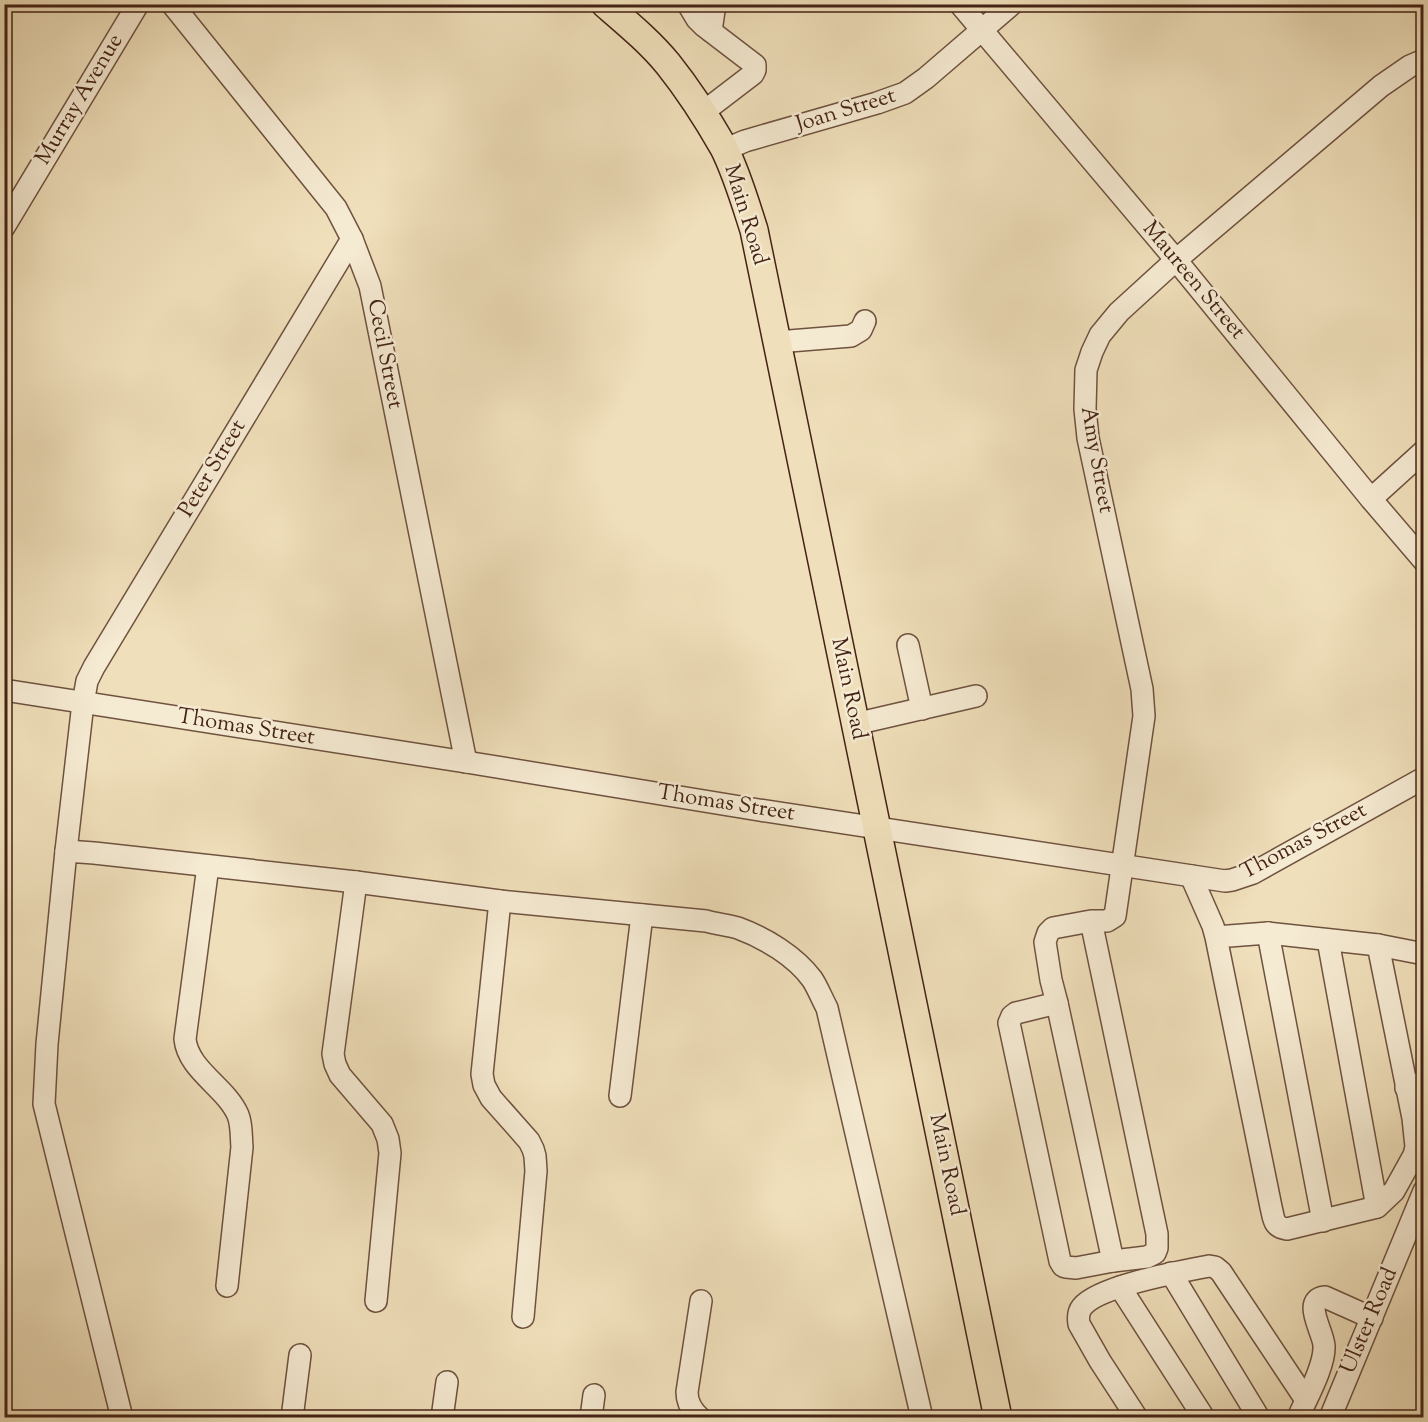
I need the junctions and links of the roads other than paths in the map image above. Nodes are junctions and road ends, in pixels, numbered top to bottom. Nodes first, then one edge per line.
1 (138, 4) edge
2 (172, 4) edge
3 (605, 4) edge
4 (688, 4) edge
5 (715, 4) edge
6 (960, 4) edge
7 (1012, 4) edge
8 (982, 30) junction
9 (711, 31) junction
10 (1424, 60) edge
11 (702, 113) junction
12 (724, 150) junction
13 (4, 227) edge
14 (352, 239) junction
15 (1176, 260) junction
16 (865, 321) dead end
17 (777, 342) junction
18 (1424, 451) edge
19 (1371, 499) junction
20 (1424, 561) edge
21 (908, 645) dead end
22 (4, 690) edge
23 (976, 696) dead end
24 (83, 703) junction
25 (922, 709) junction
26 (855, 724) junction
27 (466, 762) junction
28 (1424, 778) edge
29 (876, 828) junction
30 (66, 851) junction
31 (1122, 864) junction
32 (208, 866) junction
33 (1191, 876) junction
34 (356, 882) junction
35 (500, 901) junction
36 (642, 915) junction
37 (1091, 921) junction
38 (1268, 933) junction
39 (1216, 937) junction
40 (1328, 940) junction
41 (1378, 945) junction
42 (1424, 954) edge
43 (1057, 1003) junction
44 (1415, 1085) edge
45 (620, 1096) dead end
46 (1423, 1194) edge
47 (1377, 1207) junction
48 (1323, 1221) junction
49 (1113, 1261) junction
50 (1171, 1273) junction
51 (226, 1286) dead end
52 (1120, 1287) junction
53 (376, 1301) dead end
54 (700, 1301) dead end
55 (523, 1317) dead end
56 (1372, 1318) junction
57 (300, 1355) dead end
58 (447, 1382) dead end
59 (594, 1395) dead end
60 (1302, 1408) edge
61 (122, 1418) edge
62 (292, 1418) edge
63 (442, 1418) edge
64 (591, 1418) edge
65 (700, 1418) edge
66 (922, 1418) edge
67 (998, 1418) edge
68 (1137, 1418) edge
69 (1204, 1418) edge
70 (1259, 1418) edge
71 (1330, 1418) edge

1 - 13 street, Murray Avenue
2 - 14 street, Cecil Street
3 - 11 main road, Main Road
4 - 9 street
5 - 9 street
6 - 8 street, Maureen Street
7 - 8 street, Joan Street
8 - 12 street, Joan Street
8 - 15 street, Maureen Street
9 - 11 street
10 - 15 street, Amy Street
11 - 12 main road, Main Road
12 - 17 main road, Main Road
14 - 24 street, Peter Street
14 - 27 street, Cecil Street
15 - 19 street, Maureen Street
15 - 31 street, Amy Street
16 - 17 street
17 - 26 main road, Main Road
18 - 19 street
19 - 20 street, Maureen Street
21 - 25 street
22 - 24 street, Thomas Street
23 - 25 street
24 - 27 street, Thomas Street
24 - 30 street, Peter Street
25 - 26 street
26 - 29 main road, Main Road
27 - 29 street, Thomas Street
28 - 33 street, Thomas Street
29 - 31 street, Thomas Street
29 - 67 main road, Main Road
30 - 32 street
30 - 61 street, Peter Street
31 - 33 street, Thomas Street
31 - 37 street, Amy Street
32 - 34 street
32 - 51 street
33 - 39 street
34 - 35 street
34 - 53 street
35 - 36 street
35 - 55 street
36 - 45 street
36 - 66 street
37 - 43 street
37 - 49 street
38 - 39 street
38 - 40 street
38 - 48 street
39 - 48 street
40 - 41 street
40 - 47 street
41 - 42 street
41 - 44 street
43 - 49 street
43 - 49 street
44 - 47 street
46 - 56 street, Ulster Road
47 - 48 street
50 - 52 street
50 - 60 street
50 - 70 street
52 - 68 street
52 - 69 street
54 - 65 street
56 - 60 street
56 - 71 street, Ulster Road
57 - 62 street
58 - 63 street
59 - 64 street

